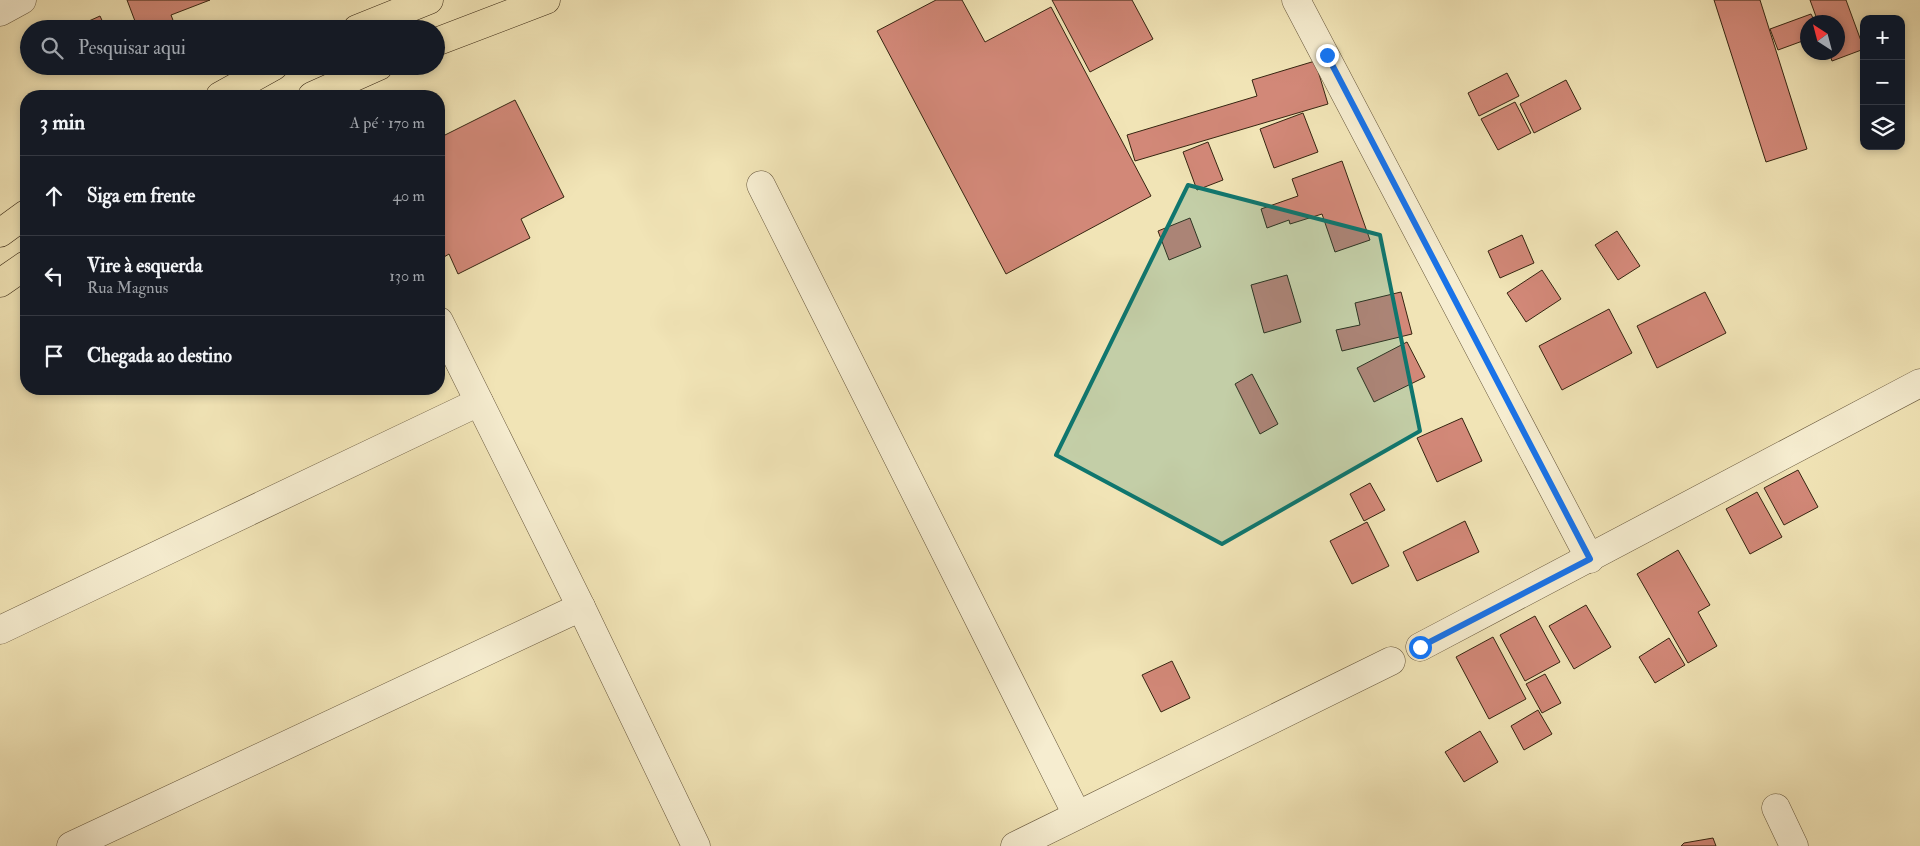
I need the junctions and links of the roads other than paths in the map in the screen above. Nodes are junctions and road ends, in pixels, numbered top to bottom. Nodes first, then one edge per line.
1 (22, 0) edge
2 (429, 0) edge
3 (546, 0) edge
4 (1296, 0) edge
5 (0, 12) edge
6 (379, 20) edge
7 (445, 39) edge
8 (258, 75) edge
9 (360, 75) edge
10 (231, 90) edge
11 (329, 90) edge
12 (761, 184) dead end
13 (20, 218) edge
14 (0, 233) edge
15 (20, 269) edge
16 (0, 283) edge
17 (445, 333) edge
18 (1920, 383) edge
19 (479, 402) junction
20 (1590, 559) junction
21 (581, 607) junction
22 (0, 630) edge
23 (1420, 647) dead end
24 (1391, 661) dead end
25 (1776, 808) dead end
26 (1077, 815) junction
27 (71, 846) edge
28 (696, 846) edge
29 (1015, 846) edge
30 (1794, 846) edge

1 - 5 street
2 - 6 main road
3 - 7 main road
4 - 20 street
8 - 10 main road
9 - 11 main road
12 - 26 street
13 - 14 main road
15 - 16 main road
17 - 19 street
18 - 20 street
19 - 21 street
19 - 22 street
20 - 23 street
21 - 27 street
21 - 28 street
24 - 26 street
25 - 30 street
26 - 29 street

